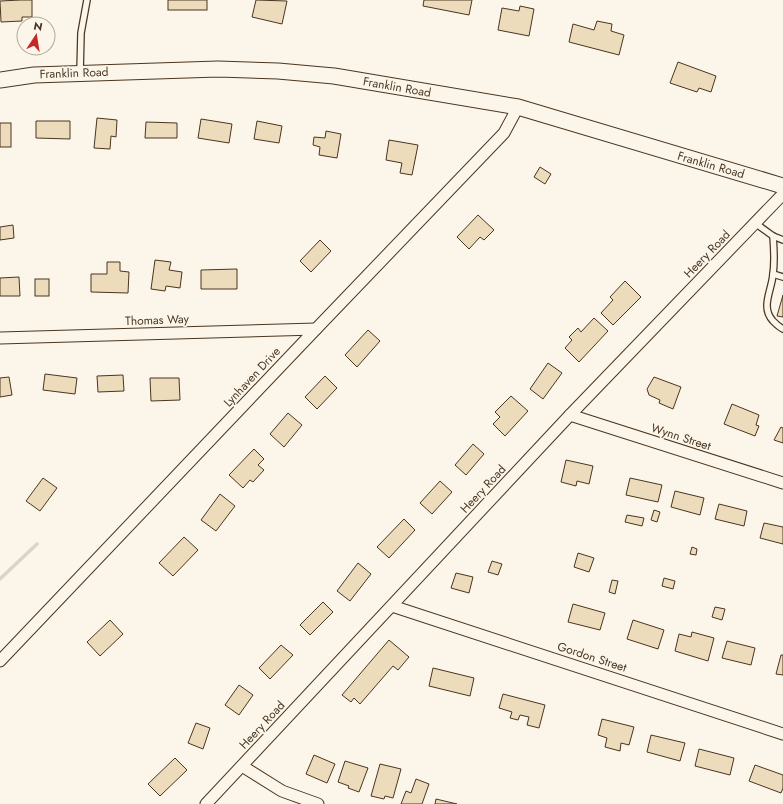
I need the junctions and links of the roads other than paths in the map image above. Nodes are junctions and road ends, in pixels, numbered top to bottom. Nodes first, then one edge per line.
1 (87, 0) edge
2 (80, 73) junction
3 (0, 80) edge
4 (518, 108) junction
5 (783, 186) edge
6 (783, 194) edge
7 (755, 223) junction
8 (773, 236) junction
9 (783, 240) edge
10 (773, 274) junction
11 (783, 277) edge
12 (316, 329) junction
13 (783, 329) edge
14 (0, 338) edge
15 (570, 415) junction
16 (783, 483) edge
17 (392, 606) junction
18 (0, 661) edge
19 (783, 734) edge
20 (242, 766) junction
21 (206, 804) edge
22 (318, 804) edge

1 - 2 lane
2 - 3 main road, Franklin Road
2 - 4 main road, Franklin Road
4 - 5 main road, Franklin Road
4 - 12 street, Lynhaven Drive
6 - 7 street, Heery Road
7 - 8 lane
7 - 15 street, Heery Road
8 - 9 lane
8 - 10 lane
10 - 11 lane
10 - 13 lane
12 - 14 street, Thomas Way
12 - 18 street, Lynhaven Drive
15 - 16 street, Wynn Street
15 - 17 street, Heery Road
17 - 19 street, Gordon Street
17 - 20 street, Heery Road
20 - 21 street, Heery Road
20 - 22 street

